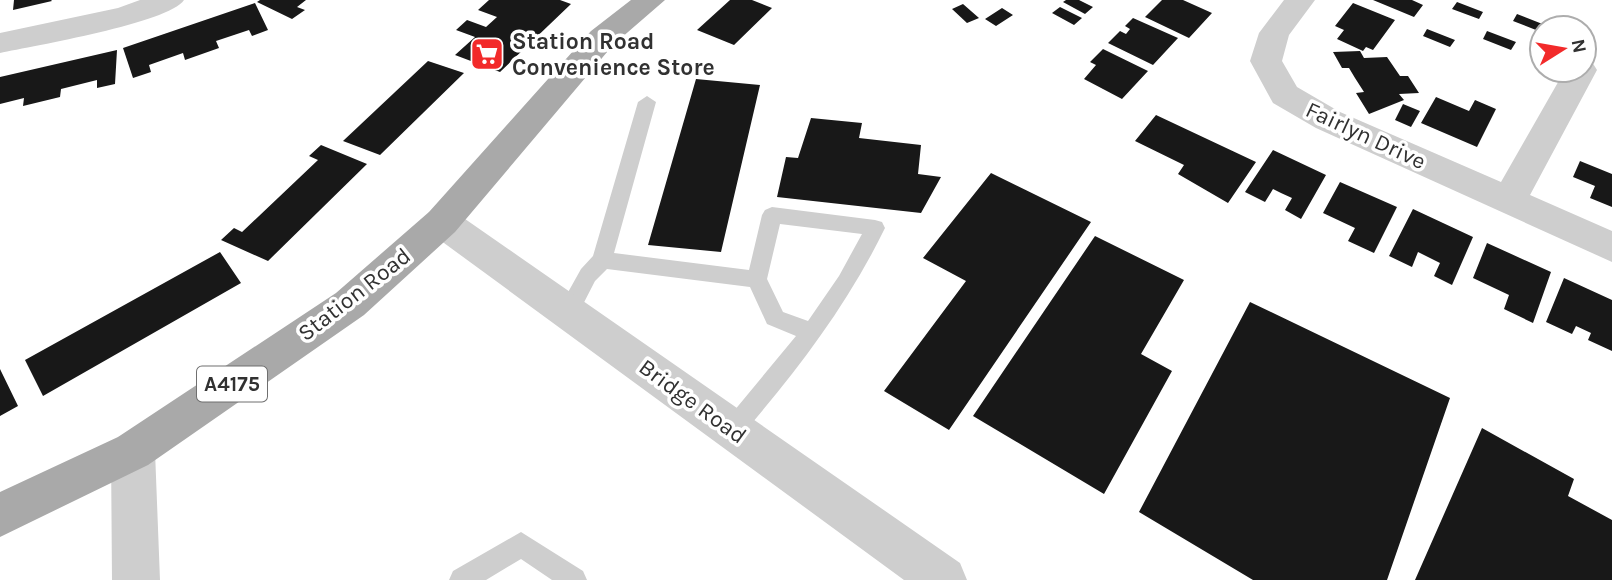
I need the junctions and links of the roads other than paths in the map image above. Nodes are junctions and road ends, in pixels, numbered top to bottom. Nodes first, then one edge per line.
1 (169, 0) edge
2 (650, 0) edge
3 (1300, 0) edge
4 (0, 44) edge
5 (1573, 84) edge
6 (647, 102) dead end
7 (1509, 201) junction
8 (442, 222) junction
9 (1612, 247) edge
10 (602, 260) junction
11 (757, 279) junction
12 (568, 312) junction
13 (811, 332) junction
14 (733, 430) junction
15 (133, 451) junction
16 (0, 515) edge
17 (136, 580) edge
18 (462, 580) edge
19 (574, 580) edge
20 (943, 580) edge

1 - 4 street
2 - 8 main road, Station Road / A4175
3 - 7 street, Fairlyn Drive
5 - 7 street
6 - 10 lane
7 - 9 street, Fairlyn Drive
8 - 12 street, Bridge Road
8 - 15 main road, Station Road / A4175
10 - 11 lane
10 - 12 lane
11 - 13 lane
11 - 13 lane
12 - 14 street, Bridge Road
13 - 14 lane
14 - 20 street, Bridge Road
15 - 16 main road, Station Road / A4175
15 - 17 street
18 - 19 lane

